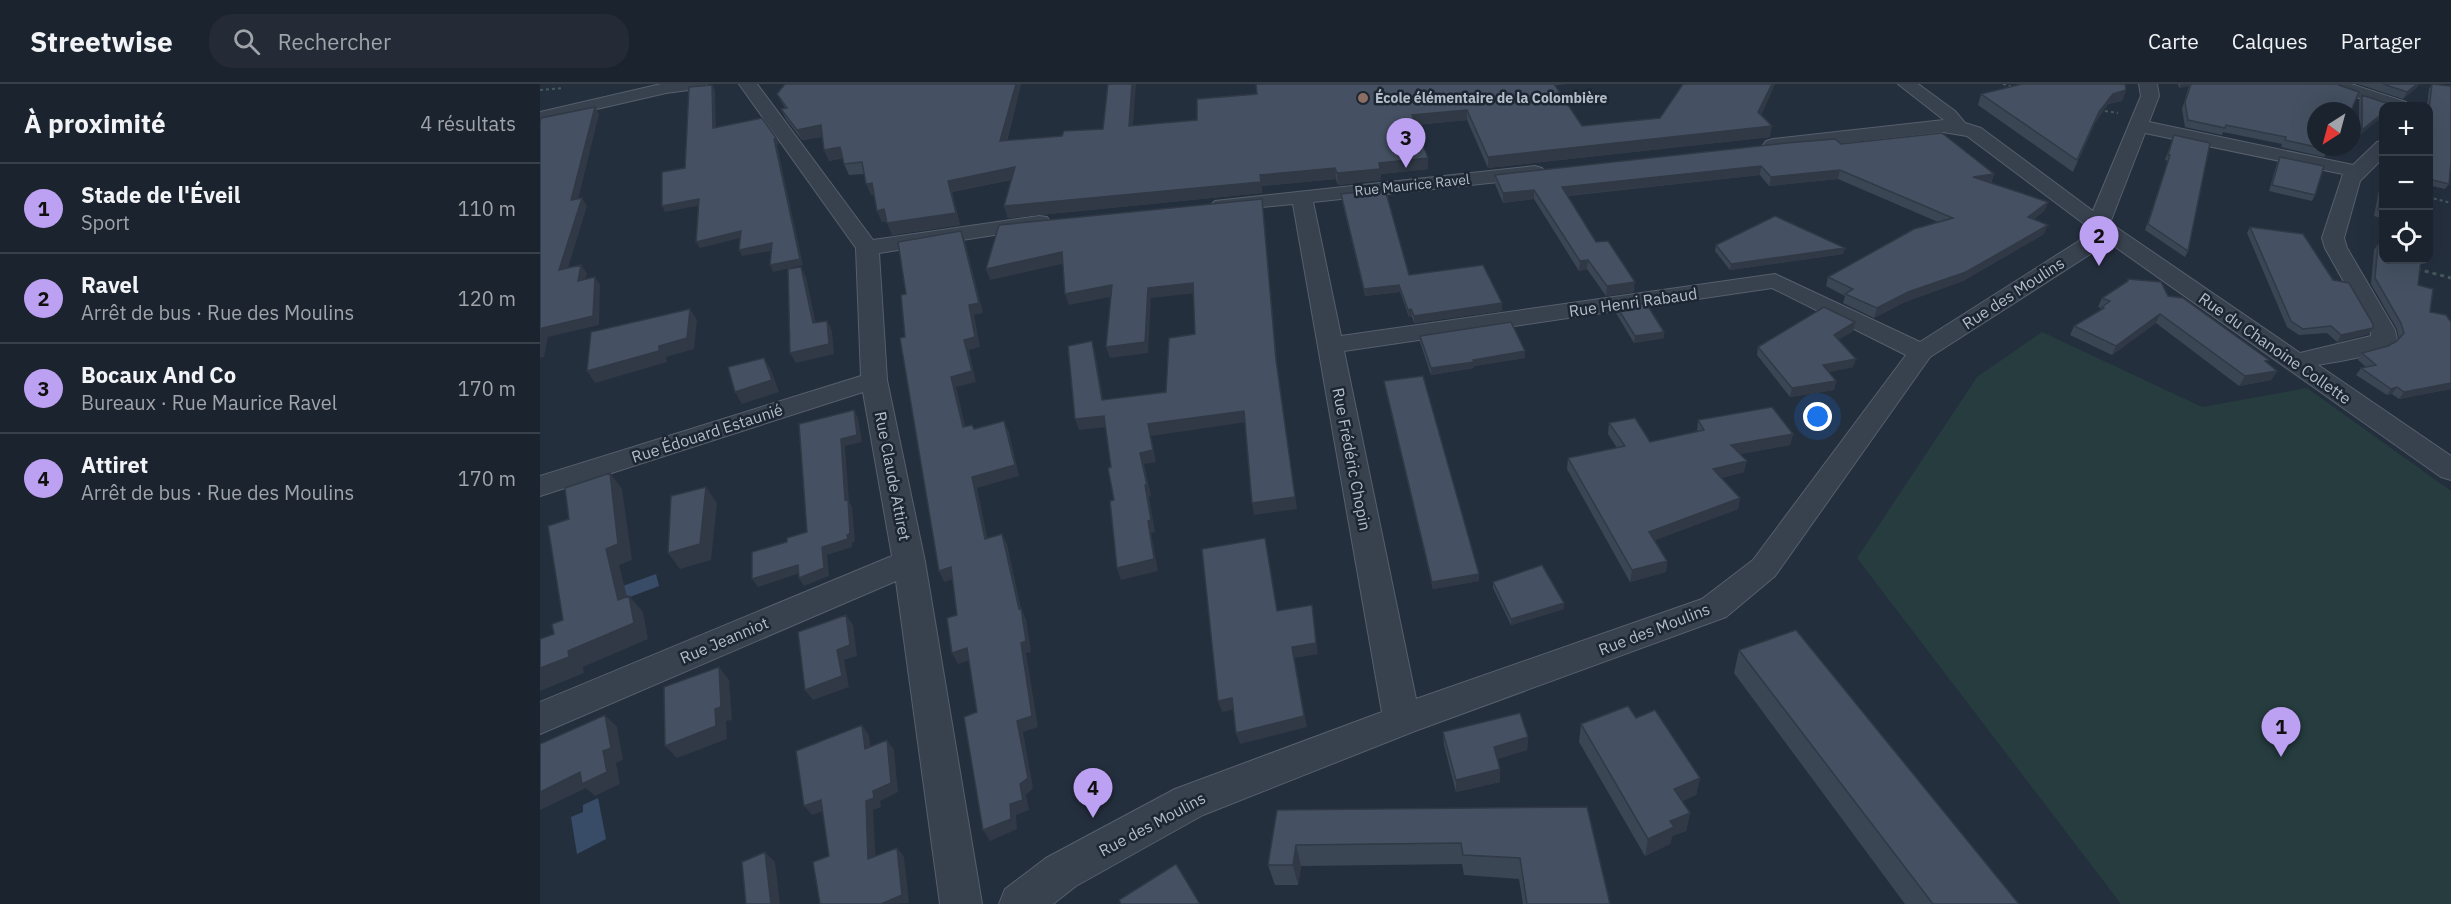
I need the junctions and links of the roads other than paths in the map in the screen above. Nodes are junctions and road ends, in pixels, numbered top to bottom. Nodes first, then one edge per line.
1 (698, 84) edge
2 (748, 84) edge
3 (1907, 84) edge
4 (2148, 84) edge
5 (2343, 87) edge
6 (2388, 102) edge
7 (540, 117) edge
8 (2141, 122) junction
9 (1958, 127) junction
10 (1754, 147) edge
11 (2379, 150) edge
12 (1552, 170) edge
13 (2354, 171) junction
14 (1302, 197) junction
15 (1202, 207) edge
16 (1060, 220) edge
17 (2100, 226) junction
18 (867, 248) junction
19 (1330, 345) junction
20 (1921, 352) junction
21 (2295, 362) junction
22 (874, 380) junction
23 (2451, 470) edge
24 (540, 486) edge
25 (909, 562) junction
26 (540, 718) edge
27 (1402, 720) junction
28 (961, 904) edge
29 (1020, 904) edge

1 - 7 street
2 - 18 street
3 - 9 street
4 - 8 street, Rue des Moulins
5 - 6 street
8 - 13 street
8 - 17 street, Rue des Moulins
9 - 10 street
9 - 17 street, Rue du Chanoine Collette
11 - 13 street
12 - 14 street, Rue Maurice Ravel
13 - 21 street
14 - 15 street, Rue Maurice Ravel
14 - 19 street, Rue Frédéric Chopin
16 - 18 street
17 - 20 street, Rue des Moulins
17 - 21 street, Rue du Chanoine Collette
18 - 22 street, Rue Claude Attiret
19 - 20 street, Rue Henri Rabaud
19 - 27 street, Rue Frédéric Chopin
20 - 27 street, Rue des Moulins
21 - 23 street, Rue du Chanoine Collette
22 - 24 street, Rue Édouard Estaunié
22 - 25 street, Rue Claude Attiret
25 - 26 street, Rue Jeanniot
25 - 28 street, Rue Claude Attiret
27 - 29 street, Rue des Moulins

